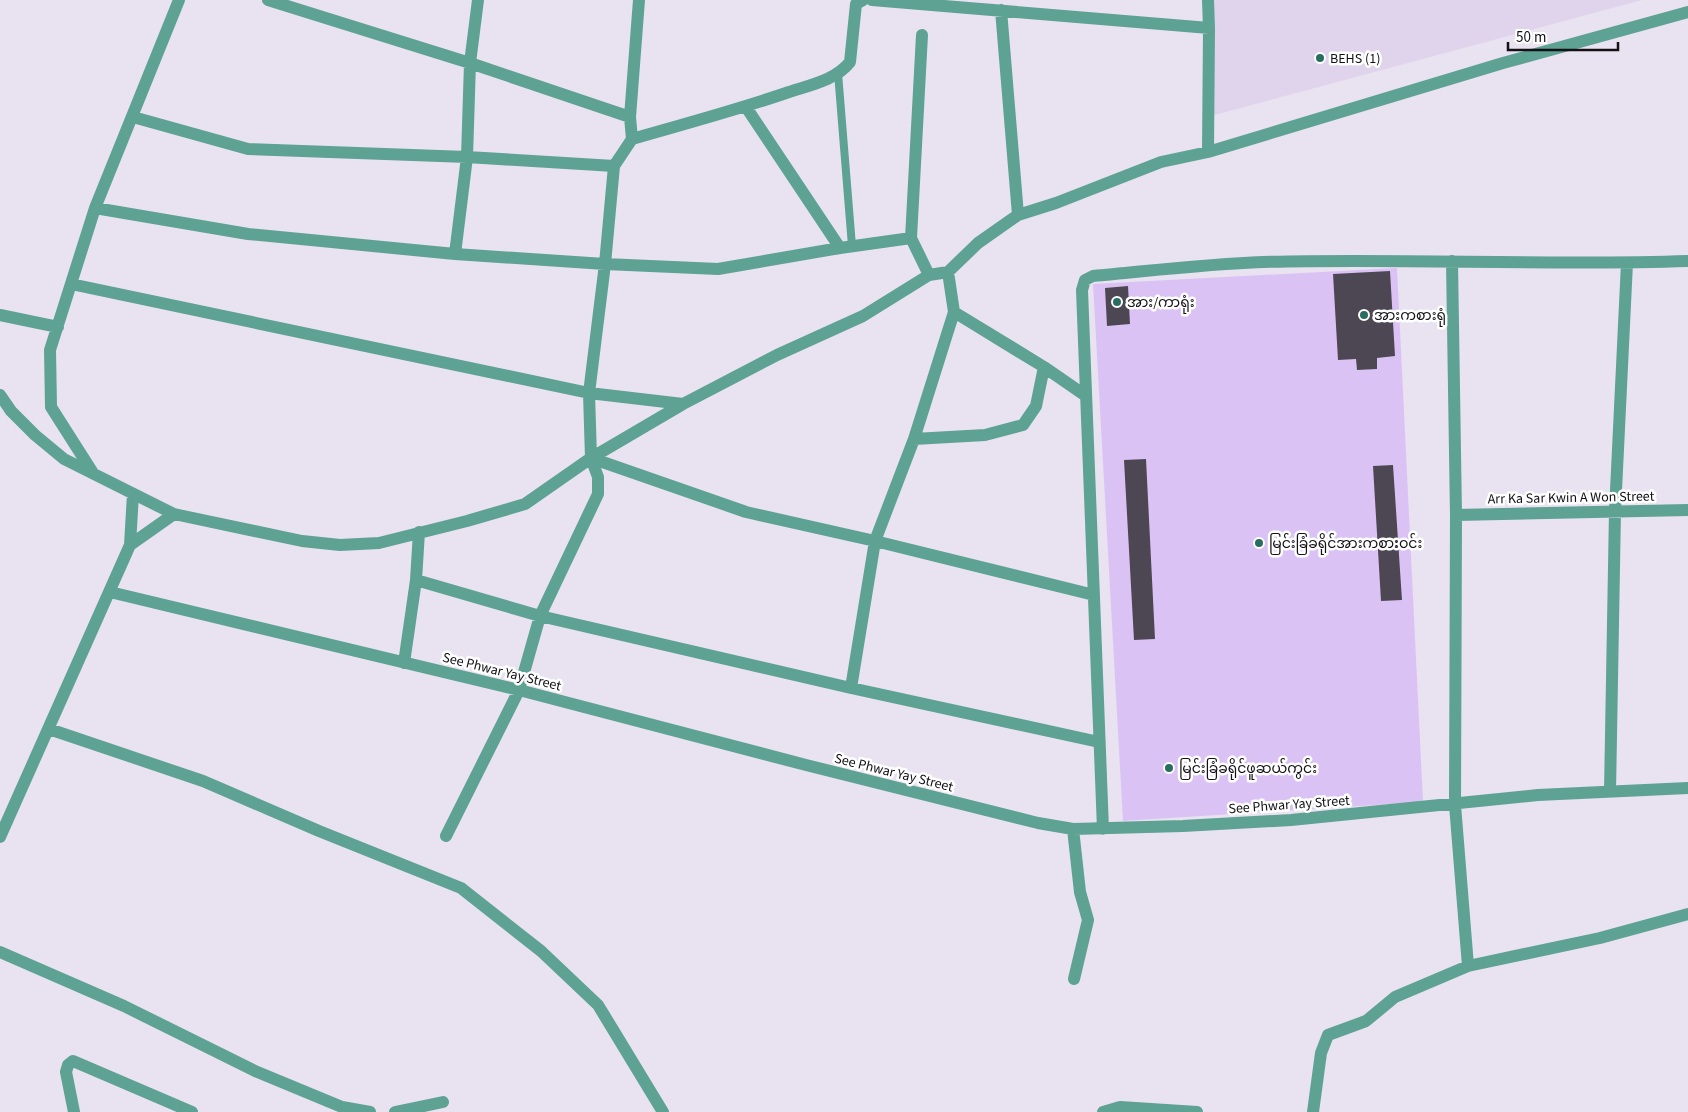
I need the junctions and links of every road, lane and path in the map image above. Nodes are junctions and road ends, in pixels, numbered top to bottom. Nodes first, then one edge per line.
1 (179, 0) edge
2 (268, 0) edge
3 (478, 0) edge
4 (639, 0) edge
5 (863, 0) edge
6 (872, 0) edge
7 (1208, 0) edge
8 (1001, 10) junction
9 (1688, 12) edge
10 (1209, 28) junction
11 (922, 35) dead end
12 (470, 63) junction
13 (838, 72) junction
14 (746, 107) junction
15 (133, 117) junction
16 (630, 117) junction
17 (632, 139) junction
18 (1208, 152) junction
19 (467, 157) junction
20 (614, 166) junction
21 (96, 208) junction
22 (1018, 215) junction
23 (911, 238) junction
24 (846, 247) junction
25 (455, 254) junction
26 (1452, 261) junction
27 (1688, 261) edge
28 (1627, 263) junction
29 (605, 264) junction
30 (948, 272) junction
31 (930, 275) junction
32 (71, 284) junction
33 (954, 312) junction
34 (0, 315) edge
35 (58, 327) junction
36 (1044, 367) junction
37 (588, 393) junction
38 (0, 395) edge
39 (1086, 396) junction
40 (683, 404) junction
41 (914, 438) junction
42 (591, 458) junction
43 (95, 475) junction
44 (133, 494) junction
45 (1688, 510) edge
46 (1615, 511) junction
47 (174, 514) junction
48 (1456, 515) junction
49 (419, 532) junction
50 (875, 541) junction
51 (130, 545) junction
52 (416, 580) junction
53 (110, 592) junction
54 (1094, 595) junction
55 (540, 616) junction
56 (404, 663) junction
57 (851, 688) junction
58 (519, 690) junction
59 (49, 729) junction
60 (1099, 742) junction
61 (1688, 788) edge
62 (1610, 792) junction
63 (1455, 805) junction
64 (1073, 829) junction
65 (1103, 829) junction
66 (446, 836) dead end
67 (0, 838) edge
68 (1688, 914) edge
69 (0, 952) edge
70 (1468, 966) junction
71 (1074, 979) dead end
72 (443, 1102) dead end
73 (401, 1111) edge
74 (74, 1112) edge
75 (192, 1112) edge
76 (370, 1112) edge
77 (662, 1112) edge
78 (1103, 1112) edge
79 (1197, 1112) edge
80 (1313, 1112) edge

1 - 15 street
2 - 12 street
3 - 12 street
4 - 16 street
5 - 13 street
6 - 8 street
7 - 10 street
8 - 10 street
8 - 22 street
9 - 18 street
10 - 18 street
11 - 23 street
12 - 16 street
12 - 19 street
13 - 14 street
13 - 24 lane
14 - 17 street
14 - 24 street
15 - 19 street
15 - 21 street
16 - 17 street
17 - 20 street
18 - 22 street
19 - 20 street
19 - 25 street
20 - 29 street
21 - 25 street
21 - 32 street
22 - 30 street
23 - 24 street
23 - 31 street
24 - 29 street
25 - 29 street
26 - 28 street
26 - 39 street
26 - 48 street
27 - 28 street
28 - 46 street
29 - 37 street
30 - 31 street
30 - 33 street
31 - 40 street
32 - 35 street
32 - 37 street
33 - 36 street
33 - 41 street
34 - 35 street
35 - 43 street
36 - 39 street
36 - 41 street
37 - 40 street
37 - 42 street
38 - 43 street
39 - 54 street
40 - 42 street
41 - 50 street
42 - 49 street
42 - 50 street
42 - 55 street
43 - 44 street
44 - 47 street
44 - 51 street
45 - 46 street, Arr Ka Sar Kwin A Won Street
46 - 48 street, Arr Ka Sar Kwin A Won Street
46 - 62 street
47 - 49 street
47 - 51 street
48 - 63 street
49 - 52 street
50 - 54 street
50 - 57 street
51 - 53 street
52 - 55 street
52 - 56 street
53 - 56 street, See Phwar Yay Street
53 - 59 street
54 - 60 street
55 - 57 street
55 - 58 street
56 - 58 street, See Phwar Yay Street
57 - 60 street
58 - 64 street, See Phwar Yay Street
58 - 66 street
59 - 67 street
59 - 77 street
60 - 65 street
61 - 62 street, See Phwar Yay Street
62 - 63 street, See Phwar Yay Street
63 - 65 street, See Phwar Yay Street
63 - 70 street
64 - 65 street, See Phwar Yay Street
64 - 71 street
68 - 70 street
69 - 76 street
70 - 80 street
72 - 73 street
74 - 75 street
78 - 79 street

